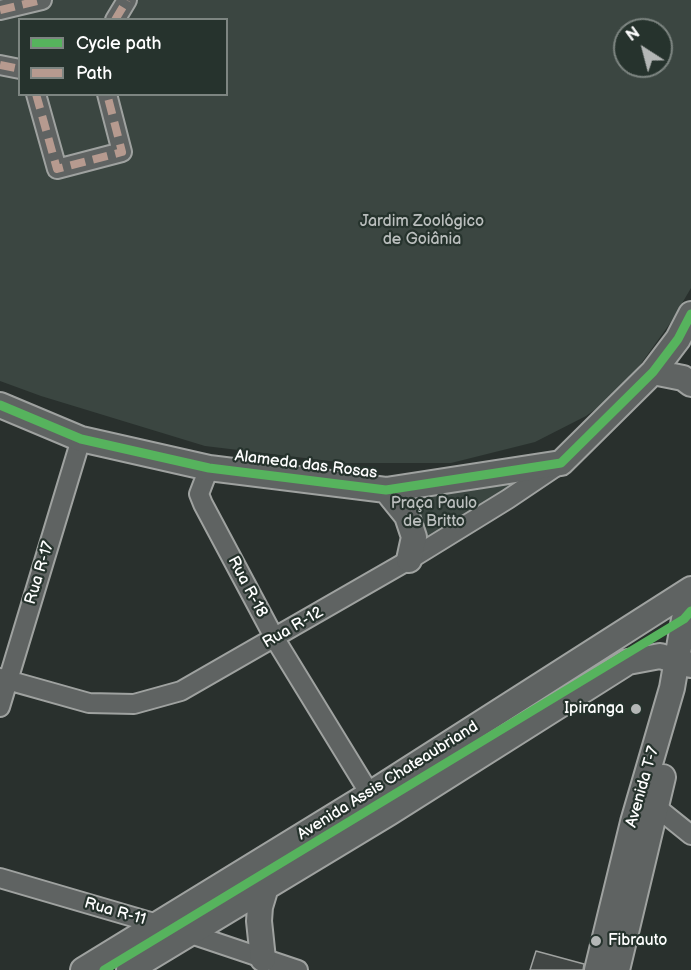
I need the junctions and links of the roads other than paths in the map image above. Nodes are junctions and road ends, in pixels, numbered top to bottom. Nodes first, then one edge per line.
1 (42, 0) edge
2 (127, 0) edge
3 (0, 10) edge
4 (116, 18) edge
5 (0, 65) edge
6 (18, 69) edge
7 (37, 96) edge
8 (108, 96) edge
9 (691, 314) edge
10 (684, 346) edge
11 (653, 372) junction
12 (688, 376) edge
13 (0, 405) edge
14 (81, 439) junction
15 (561, 463) junction
16 (209, 468) junction
17 (386, 489) junction
18 (409, 560) junction
19 (691, 589) edge
20 (691, 605) edge
21 (275, 639) junction
22 (628, 662) junction
23 (686, 667) edge
24 (4, 679) edge
25 (672, 688) junction
26 (0, 707) edge
27 (370, 794) junction
28 (655, 806) junction
29 (691, 835) edge
30 (0, 878) edge
31 (266, 887) junction
32 (158, 925) junction
33 (188, 933) junction
34 (250, 961) edge
35 (83, 970) edge
36 (129, 970) edge
37 (298, 970) edge
38 (597, 970) edge
39 (617, 970) edge

1 - 3 street
2 - 4 street
5 - 6 street
7 - 8 street
9 - 10 main road
10 - 11 main road
11 - 12 main road
11 - 15 main road
13 - 14 main road, Alameda das Rosas
14 - 16 main road, Alameda das Rosas
14 - 24 street, Rua R-17
15 - 17 main road, Alameda das Rosas
15 - 18 street, Rua R-12
16 - 17 main road, Alameda das Rosas
16 - 21 street, Rua R-18
17 - 18 main road
18 - 21 street, Rua R-12
19 - 27 main road, Avenida Assis Chateaubriand
20 - 23 main road, Avenida T-7
21 - 24 street, Rua R-12
21 - 27 street, Rua R-18
22 - 23 main road, Avenida Assis Chateaubriand
22 - 25 main road
22 - 31 main road, Avenida Assis Chateaubriand
23 - 25 main road, Avenida T-7
23 - 28 main road, Avenida T-7
24 - 26 street, Rua R-17
25 - 38 main road, Avenida T-7
27 - 32 main road, Avenida Assis Chateaubriand
28 - 29 street
28 - 39 main road, Avenida T-7
30 - 32 street, Rua R-11
31 - 33 main road, Avenida Assis Chateaubriand
31 - 34 main road
32 - 33 street, Rua R-11
32 - 35 main road, Avenida Assis Chateaubriand
33 - 34 street, Rua R-11
33 - 36 main road, Avenida Assis Chateaubriand
34 - 37 street, Rua R-11

